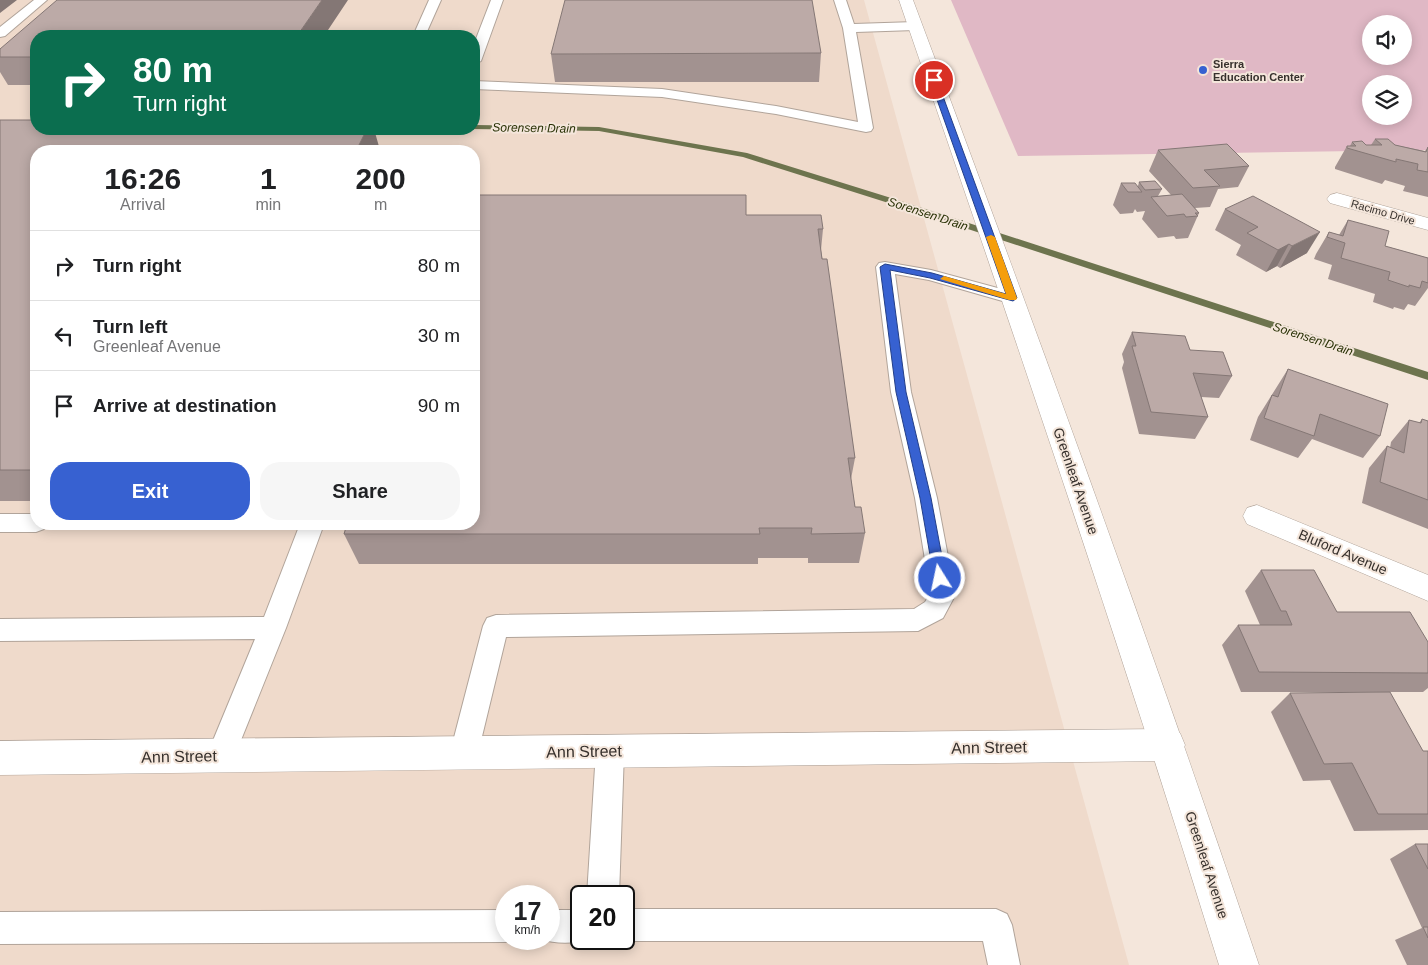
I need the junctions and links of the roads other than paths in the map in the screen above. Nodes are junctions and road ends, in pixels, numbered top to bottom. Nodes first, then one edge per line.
1 (41, 0) edge
2 (435, 0) edge
3 (497, 0) edge
4 (840, 0) edge
5 (906, 0) edge
6 (915, 26) junction
7 (849, 28) junction
8 (422, 30) edge
9 (0, 33) edge
10 (480, 45) edge
11 (480, 85) edge
12 (1338, 199) dead end
13 (1428, 224) edge
14 (1010, 291) junction
15 (1257, 516) dead end
16 (0, 523) edge
17 (30, 523) edge
18 (310, 530) edge
19 (1428, 588) edge
20 (273, 628) junction
21 (0, 630) edge
22 (1168, 746) junction
23 (610, 751) junction
24 (464, 753) junction
25 (221, 755) junction
26 (0, 758) edge
27 (604, 885) edge
28 (495, 926) edge
29 (635, 926) edge
30 (0, 928) edge
31 (1004, 965) edge
32 (1240, 965) edge

1 - 9 lane
2 - 8 lane
3 - 10 lane
4 - 7 lane
5 - 6 main road, Greenleaf Avenue
6 - 7 lane
6 - 14 main road, Greenleaf Avenue
7 - 11 lane
12 - 13 main road, Racimo Drive
14 - 22 main road, Greenleaf Avenue
14 - 24 lane
15 - 19 main road, Bluford Avenue
16 - 17 lane
18 - 20 lane
20 - 21 lane
20 - 25 lane
22 - 23 main road, Ann Street
22 - 32 main road, Greenleaf Avenue
23 - 24 main road, Ann Street
23 - 27 lane
24 - 25 main road, Ann Street
25 - 26 main road, Ann Street
28 - 30 lane
29 - 31 lane

